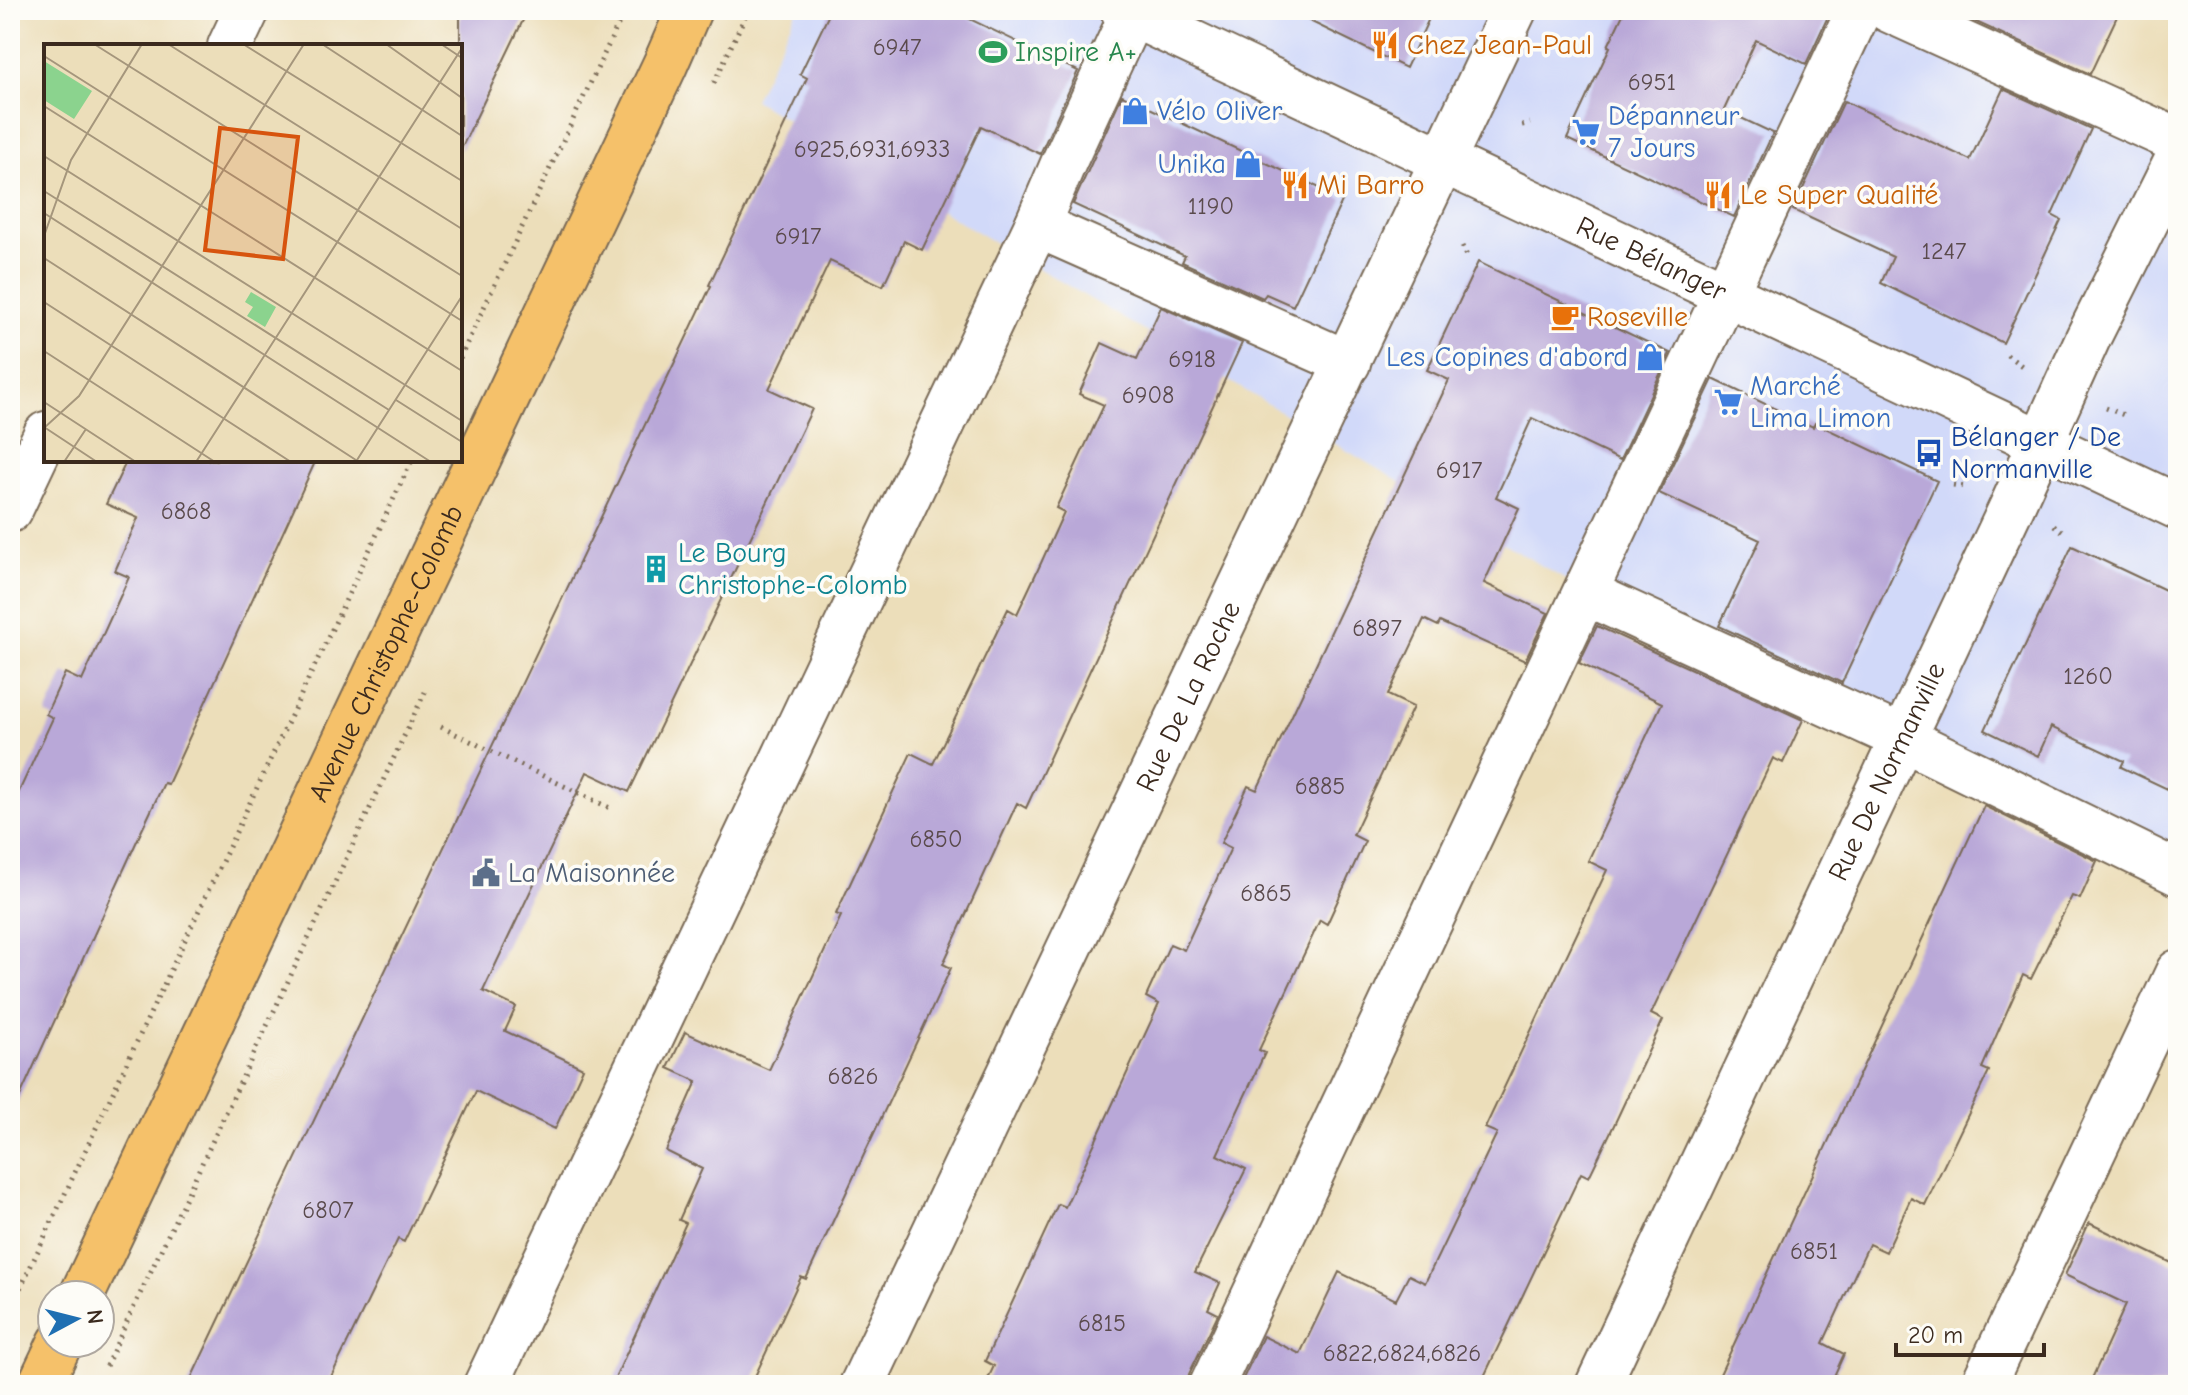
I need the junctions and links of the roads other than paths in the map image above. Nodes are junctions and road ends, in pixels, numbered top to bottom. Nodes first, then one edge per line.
1 (247, 10) edge
2 (689, 10) edge
3 (1514, 10) edge
4 (1859, 10) edge
5 (1889, 10) edge
6 (1130, 12) edge
7 (231, 44) edge
8 (2178, 141) edge
9 (2178, 158) edge
10 (1443, 161) junction
11 (1037, 225) junction
12 (1726, 295) junction
13 (1348, 363) junction
14 (44, 438) edge
15 (2040, 443) junction
16 (2178, 507) edge
17 (10, 510) edge
18 (1586, 593) junction
19 (1902, 738) junction
20 (2178, 873) edge
21 (2178, 972) edge
22 (90, 1279) edge
23 (52, 1359) edge
24 (40, 1385) edge
25 (486, 1385) edge
26 (862, 1385) edge
27 (1212, 1385) edge
28 (1598, 1385) edge
29 (1983, 1385) edge

1 - 7 street
2 - 22 main road, Avenue Christophe-Colomb
3 - 10 street, Rue De La Roche
4 - 12 street
5 - 8 street
6 - 10 street, Rue Bélanger
6 - 11 street
9 - 15 street, Rue De Normanville
10 - 12 street, Rue Bélanger
10 - 13 street, Rue De La Roche
11 - 13 street
11 - 25 street
12 - 15 street, Rue Bélanger
12 - 18 street
13 - 26 street, Rue De La Roche
14 - 17 street
15 - 16 street, Rue Bélanger
15 - 19 street, Rue De Normanville
18 - 19 street
18 - 27 street
19 - 20 street
19 - 28 street, Rue De Normanville
21 - 29 street
23 - 24 main road

